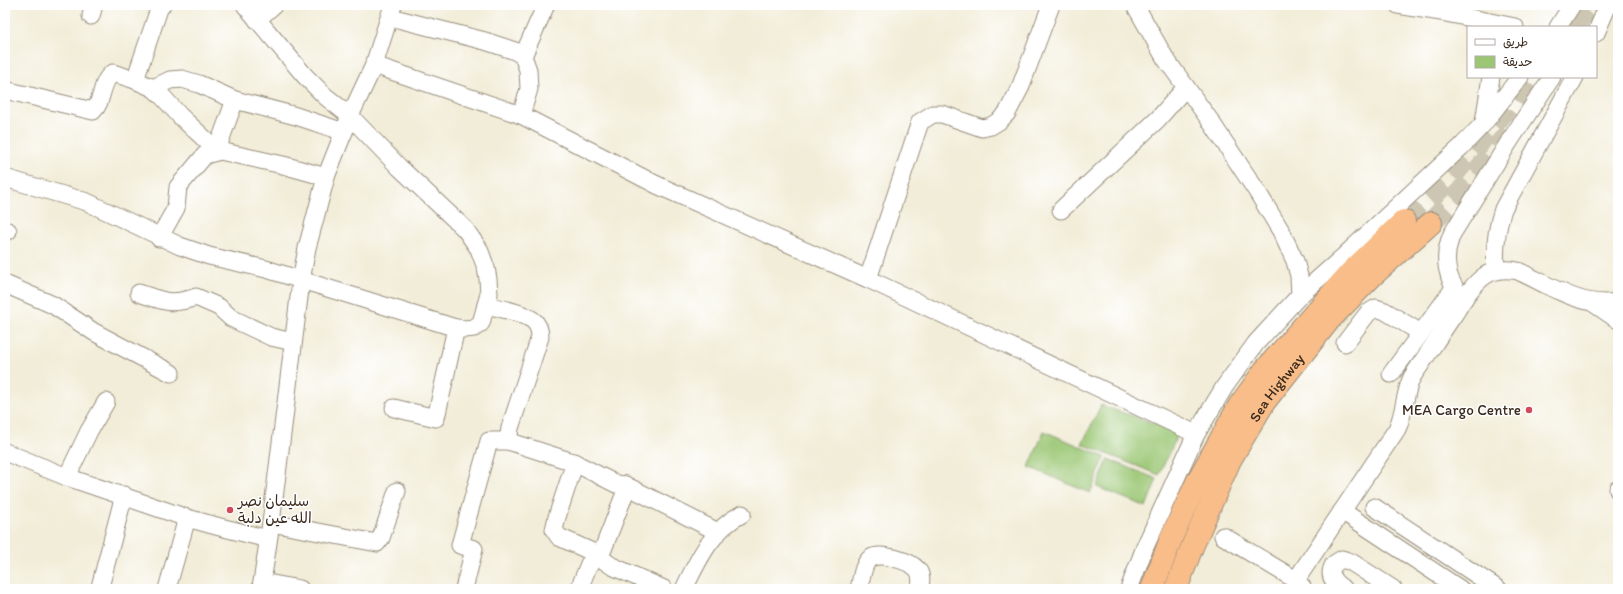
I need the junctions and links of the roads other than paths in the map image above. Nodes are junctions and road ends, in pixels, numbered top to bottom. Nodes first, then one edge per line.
1 (162, 5) edge
2 (245, 5) edge
3 (274, 5) edge
4 (1051, 5) edge
5 (1135, 5) edge
6 (1398, 5) edge
7 (1572, 5) edge
8 (1608, 5) edge
9 (545, 7) dead end
10 (1442, 8) edge
11 (391, 11) edge
12 (257, 20) junction
13 (1504, 26) edge
14 (1559, 26) edge
15 (1591, 26) edge
16 (1597, 31) edge
17 (523, 56) junction
18 (374, 65) junction
19 (1491, 78) edge
20 (1519, 78) edge
21 (1551, 78) edge
22 (1574, 78) edge
23 (135, 80) junction
24 (1186, 87) junction
25 (153, 88) junction
26 (5, 90) edge
27 (235, 100) junction
28 (521, 115) junction
29 (350, 116) junction
30 (1484, 124) junction
31 (344, 132) junction
32 (220, 151) junction
33 (326, 176) junction
34 (5, 178) edge
35 (1061, 210) dead end
36 (1404, 221) tunnel mouth
37 (1431, 223) tunnel mouth
38 (159, 238) junction
39 (1496, 271) junction
40 (868, 279) junction
41 (301, 281) junction
42 (5, 284) edge
43 (139, 293) dead end
44 (1300, 294) junction
45 (1459, 294) junction
46 (1618, 302) edge
47 (1593, 303) junction
48 (486, 305) junction
49 (1618, 320) edge
50 (456, 328) junction
51 (1421, 334) junction
52 (293, 342) junction
53 (1345, 343) dead end
54 (171, 373) dead end
55 (1391, 374) dead end
56 (106, 402) dead end
57 (394, 408) dead end
58 (1196, 434) junction
59 (508, 441) junction
60 (5, 452) edge
61 (574, 462) junction
62 (67, 477) junction
63 (625, 485) junction
64 (397, 491) dead end
65 (124, 495) junction
66 (1374, 507) dead end
67 (1342, 511) junction
68 (742, 514) dead end
69 (187, 518) junction
70 (270, 531) junction
71 (718, 532) junction
72 (1222, 536) dead end
73 (600, 557) junction
74 (1299, 584) edge
75 (262, 585) edge
76 (100, 587) dead end
77 (1339, 588) edge
78 (167, 589) edge
79 (300, 589) edge
80 (464, 589) edge
81 (578, 589) edge
82 (664, 589) edge
83 (684, 589) edge
84 (859, 589) edge
85 (920, 589) edge
86 (1129, 589) edge
87 (1152, 589) edge
88 (1176, 589) edge
89 (1393, 589) edge
90 (1460, 589) edge
91 (1498, 589) edge

1 - 23 street
2 - 12 street
3 - 12 street
4 - 40 street
5 - 24 street
6 - 10 street
7 - 14 street
8 - 15 street
8 - 16 street
9 - 17 street
10 - 13 street
11 - 17 street
11 - 18 street
12 - 29 street
17 - 28 street
18 - 28 street
18 - 29 street
19 - 30 street
20 - 30 street
21 - 45 street
22 - 39 street
23 - 25 street
23 - 26 street
24 - 35 street
24 - 44 street
25 - 27 street
25 - 32 street
27 - 31 street
27 - 32 street
28 - 40 street
29 - 31 street
29 - 48 street
30 - 44 street
31 - 33 street
32 - 33 street
32 - 38 street
33 - 41 street
34 - 38 street
36 - 87 highway, Sea Highway
37 - 88 highway, Sea Highway
38 - 41 street
39 - 45 street
39 - 47 street
40 - 58 street
41 - 50 street
41 - 52 street
42 - 54 street
43 - 52 street
44 - 58 street
45 - 51 street
45 - 67 street
46 - 47 street
47 - 49 street
48 - 50 street
48 - 59 street
50 - 57 street
51 - 53 street
51 - 55 street
52 - 70 street
56 - 62 street
58 - 86 street
59 - 61 street
59 - 80 street
60 - 62 street
61 - 63 street
61 - 73 street
62 - 65 street
63 - 71 street
63 - 73 street
64 - 70 street
65 - 69 street
65 - 76 street
66 - 91 street
67 - 74 street
67 - 90 street
68 - 71 street
69 - 70 street
69 - 78 street
70 - 75 street
71 - 83 street
72 - 74 street
73 - 81 street
73 - 82 street
75 - 79 street
77 - 89 street
84 - 85 street

